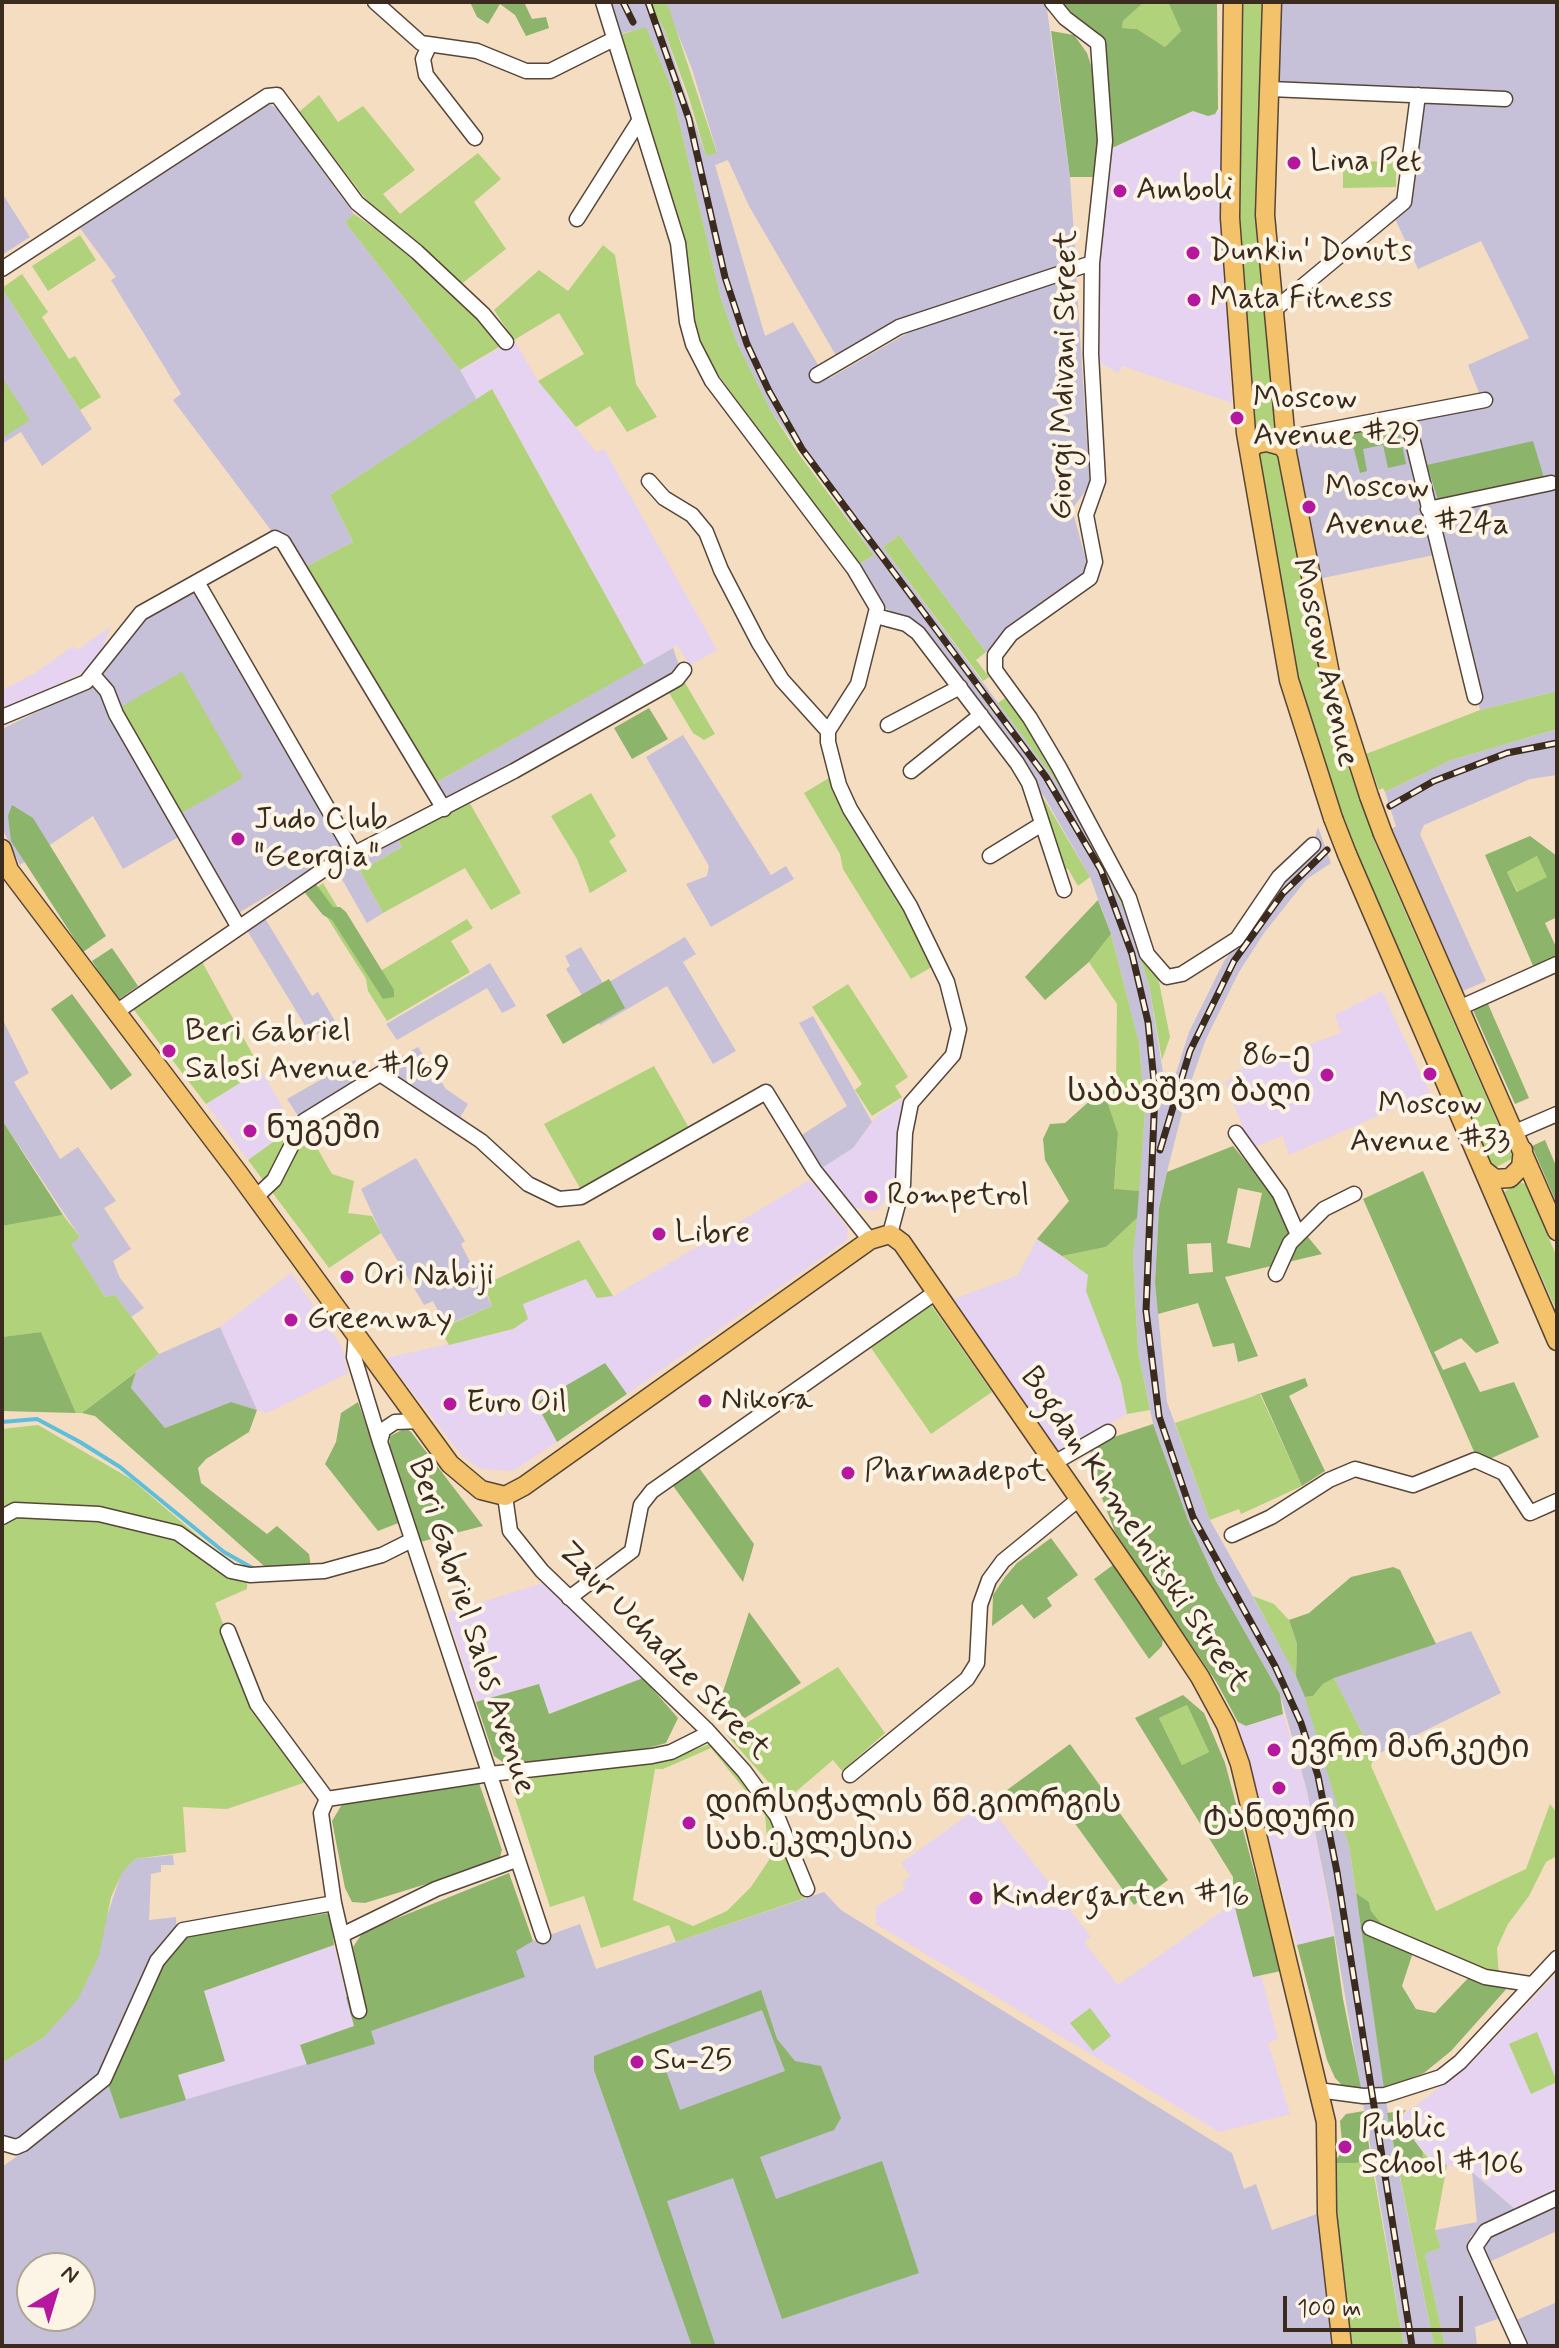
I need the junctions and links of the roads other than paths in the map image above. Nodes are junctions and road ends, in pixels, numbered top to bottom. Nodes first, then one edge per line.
1 (375, 2) edge
2 (603, 2) edge
3 (1052, 2) edge
4 (1233, 2) edge
5 (1272, 2) edge
6 (614, 39) junction
7 (429, 46) junction
8 (1270, 89) junction
9 (1418, 95) junction
10 (1505, 99) dead end
11 (639, 121) junction
12 (475, 138) dead end
13 (577, 219) dead end
14 (1092, 263) junction
15 (2, 269) edge
16 (1274, 310) junction
17 (506, 342) dead end
18 (817, 375) dead end
19 (1485, 400) dead end
20 (1407, 417) junction
21 (1286, 445) junction
22 (1249, 451) junction
23 (649, 481) dead end
24 (1551, 483) dead end
25 (1428, 509) junction
26 (197, 582) junction
27 (876, 616) junction
28 (684, 670) dead end
29 (93, 675) junction
30 (960, 687) junction
31 (1475, 697) dead end
32 (981, 715) junction
33 (2, 717) edge
34 (888, 725) dead end
35 (828, 731) junction
36 (911, 771) dead end
37 (444, 809) junction
38 (1042, 824) junction
39 (1313, 845) dead end
40 (2, 849) edge
41 (354, 854) junction
42 (990, 856) dead end
43 (1064, 890) dead end
44 (238, 926) junction
45 (1557, 964) edge
46 (1459, 1008) junction
47 (116, 1012) junction
48 (1557, 1114) edge
49 (1236, 1133) dead end
50 (1519, 1141) junction
51 (1485, 1171) junction
52 (1354, 1194) dead end
53 (256, 1197) junction
54 (1557, 1231) edge
55 (890, 1234) junction
56 (1298, 1235) junction
57 (870, 1240) junction
58 (1276, 1274) dead end
59 (936, 1292) junction
60 (356, 1333) junction
61 (1557, 1341) edge
62 (420, 1421) junction
63 (1108, 1432) dead end
64 (380, 1442) junction
65 (1054, 1463) junction
66 (505, 1496) junction
67 (1079, 1499) junction
68 (1557, 1501) edge
69 (2, 1517) edge
70 (1232, 1535) dead end
71 (412, 1540) junction
72 (569, 1598) junction
73 (228, 1631) dead end
74 (709, 1733) junction
75 (490, 1774) junction
76 (850, 1775) dead end
77 (327, 1799) junction
78 (516, 1860) junction
79 (807, 1889) dead end
80 (334, 1903) junction
81 (1370, 1928) dead end
82 (342, 1935) junction
83 (543, 1936) dead end
84 (1557, 1958) edge
85 (1530, 1984) junction
86 (359, 2011) dead end
87 (1318, 2090) junction
88 (2, 2143) edge
89 (1557, 2198) edge
90 (1342, 2346) edge
91 (1520, 2346) edge

1 - 7 street
2 - 6 street
3 - 14 street, Giorgi Mdivani Street
4 - 22 main road, Moscow Avenue
5 - 8 main road, Moscow Avenue
6 - 7 street
6 - 11 street
7 - 12 street
8 - 9 street
8 - 16 main road, Moscow Avenue
9 - 10 street
9 - 16 street
11 - 13 street
11 - 27 street
14 - 18 street
14 - 39 street, Giorgi Mdivani Street
15 - 17 street
16 - 21 main road, Moscow Avenue
19 - 20 street
20 - 21 street
20 - 25 street
21 - 22 main road
21 - 46 main road, Moscow Avenue, bridge
22 - 51 main road, Moscow Avenue, bridge
23 - 35 street
24 - 25 street
25 - 31 street
26 - 29 street
26 - 37 street
26 - 41 street
27 - 30 street
27 - 35 street
28 - 37 street
29 - 33 street
29 - 44 street
30 - 32 street
30 - 34 street
32 - 36 street
32 - 38 street
35 - 55 street
37 - 41 street
38 - 42 street
38 - 43 street
40 - 47 main road
41 - 44 street
44 - 47 street
45 - 46 street
46 - 50 main road, Moscow Avenue
47 - 53 main road
48 - 50 street
49 - 56 street
50 - 51 main road
50 - 54 main road, Moscow Avenue
51 - 61 main road, Moscow Avenue
52 - 56 street
53 - 57 street
53 - 60 main road
55 - 57 main road
55 - 59 main road, Bogdan Khmelnitski Street
56 - 58 street
57 - 66 main road
59 - 65 main road, Bogdan Khmelnitski Street
59 - 72 street
60 - 62 main road
60 - 64 street, Beri Gabriel Salos Avenue
62 - 64 street
62 - 66 main road
63 - 65 street
64 - 71 street, Beri Gabriel Salos Avenue
65 - 67 main road, Bogdan Khmelnitski Street
66 - 72 street, Zaur Uchadze Street
67 - 76 street
67 - 87 main road, Bogdan Khmelnitski Street
68 - 70 street
69 - 71 street
71 - 75 street, Beri Gabriel Salos Avenue
72 - 74 street, Zaur Uchadze Street
73 - 77 street
74 - 75 street
74 - 79 street, Zaur Uchadze Street
75 - 77 street
75 - 78 street, Beri Gabriel Salos Avenue
77 - 80 street
78 - 82 street
78 - 83 street, Beri Gabriel Salos Avenue
80 - 82 street
80 - 88 street
81 - 85 street
82 - 86 street
84 - 85 street
85 - 87 street
87 - 90 main road, Bogdan Khmelnitski Street
89 - 91 street

